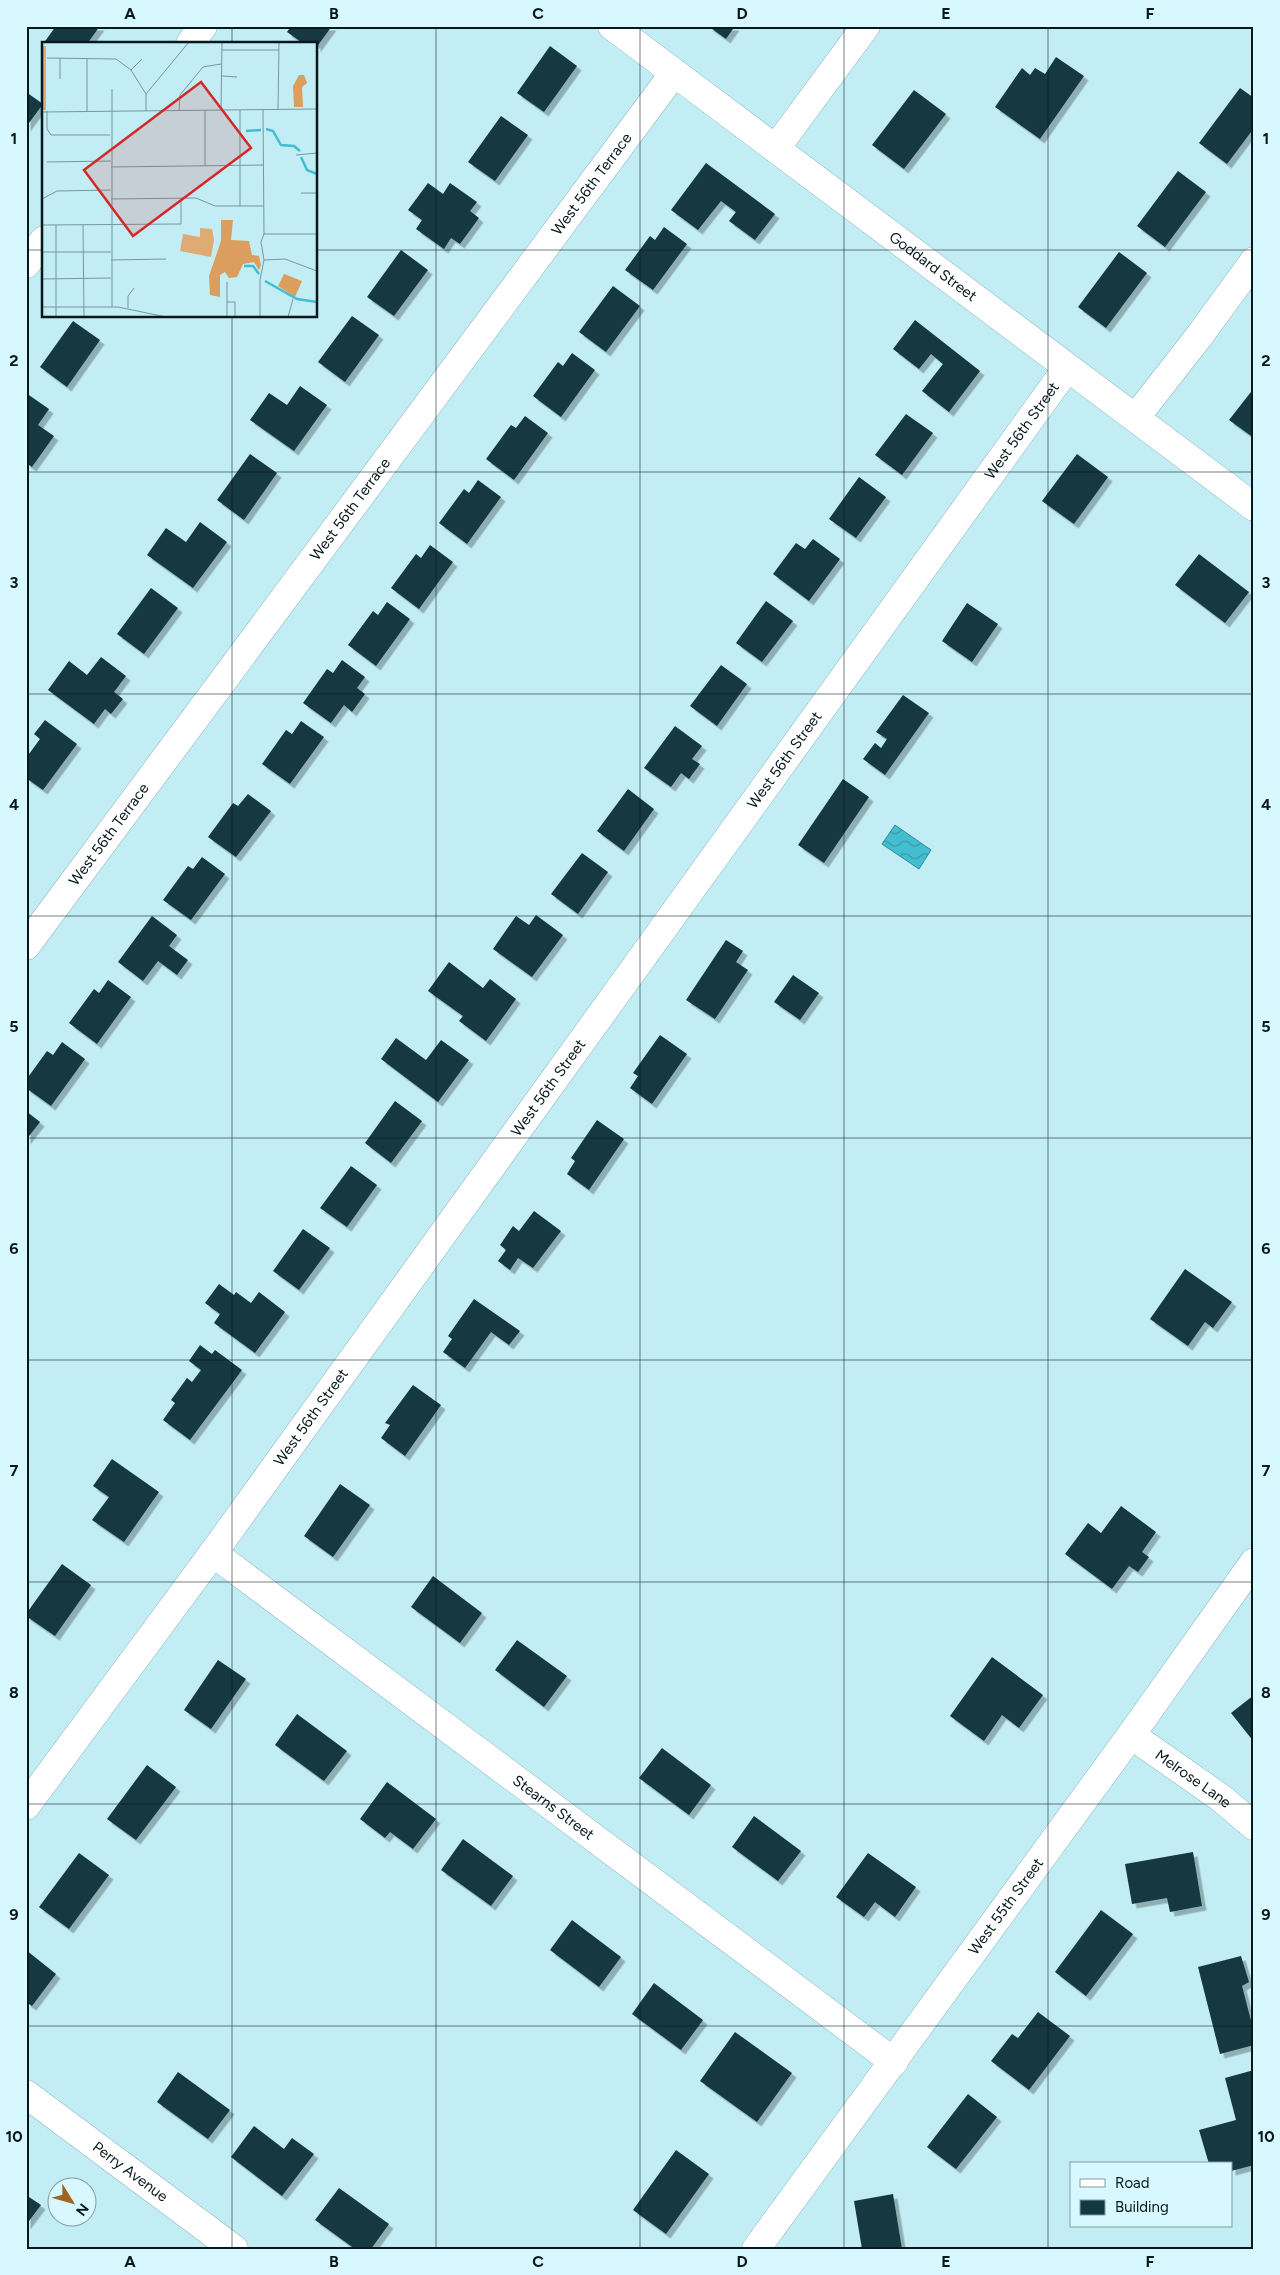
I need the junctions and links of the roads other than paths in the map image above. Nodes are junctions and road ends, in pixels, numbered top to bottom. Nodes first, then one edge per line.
1 (203, 26) edge
2 (612, 26) edge
3 (866, 26) edge
4 (191, 42) edge
5 (674, 72) junction
6 (776, 148) junction
7 (42, 243) edge
8 (1254, 261) edge
9 (26, 264) edge
10 (1067, 368) junction
11 (1136, 417) junction
12 (1254, 507) edge
13 (26, 945) edge
14 (213, 1553) junction
15 (1254, 1562) edge
16 (1131, 1735) junction
17 (26, 1806) edge
18 (1254, 1826) edge
19 (894, 2062) junction
20 (26, 2094) edge
21 (234, 2249) edge
22 (756, 2249) edge

1 - 4 street
2 - 5 street, Goddard Street
3 - 6 street
5 - 6 street, Goddard Street
5 - 13 street, West 56th Terrace
6 - 10 street, Goddard Street
7 - 9 street
8 - 11 street
10 - 11 street, Goddard Street
10 - 14 street, West 56th Street
11 - 12 street, Goddard Street
14 - 17 street, West 56th Street
14 - 19 street, Stearns Street
15 - 16 street, West 55th Street
16 - 18 street, Melrose Lane
16 - 19 street, West 55th Street
19 - 22 street, West 55th Street
20 - 21 street, Perry Avenue

